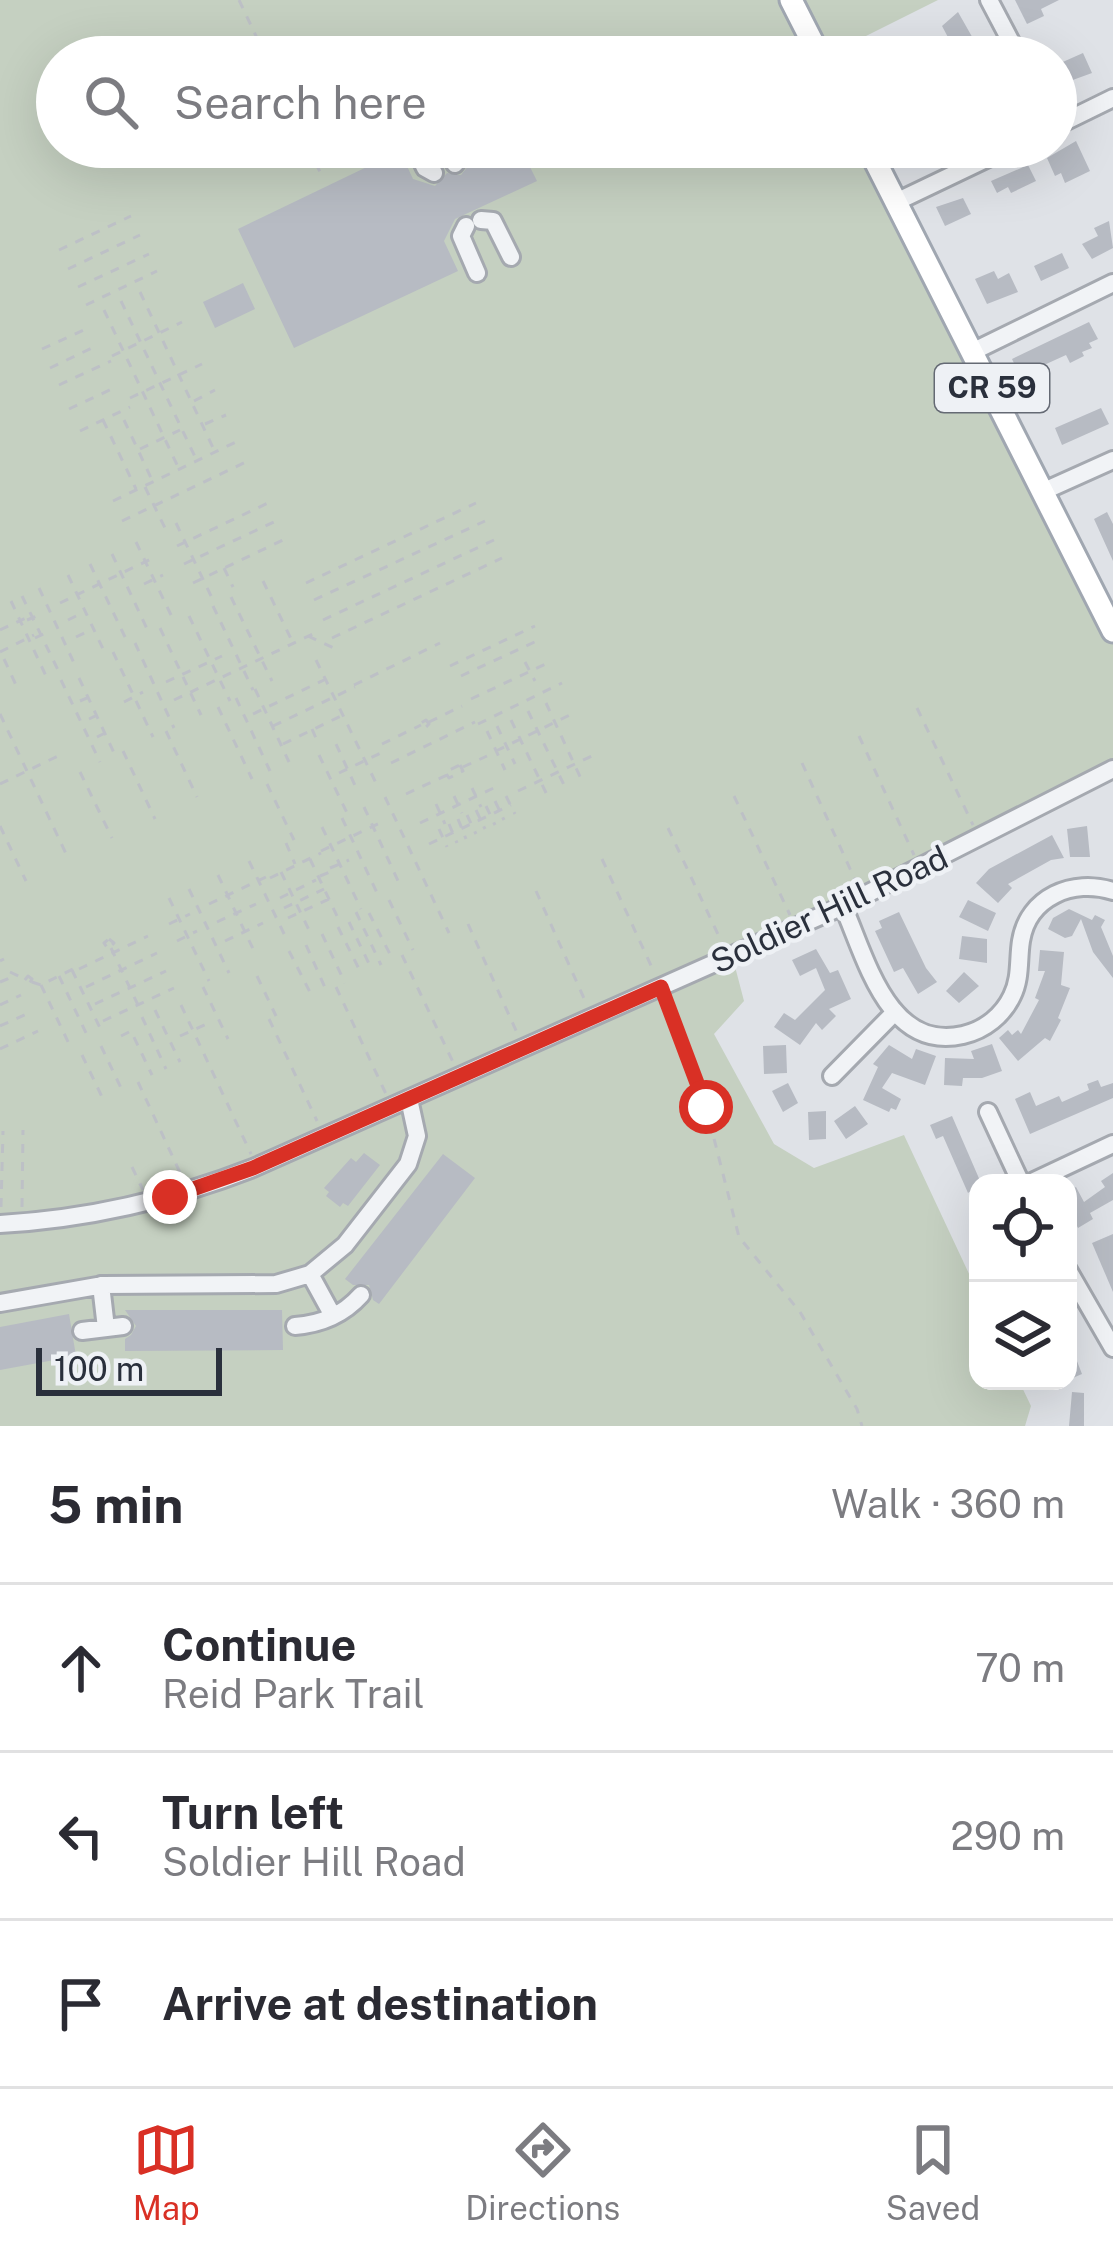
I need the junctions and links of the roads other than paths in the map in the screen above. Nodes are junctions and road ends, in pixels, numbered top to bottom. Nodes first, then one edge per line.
1 (791, 0) edge
2 (989, 0) edge
3 (809, 36) edge
4 (1008, 36) edge
5 (1113, 98) edge
6 (1077, 116) edge
7 (425, 168) edge
8 (879, 168) edge
9 (967, 168) edge
10 (434, 173) dead end
11 (896, 202) junction
12 (511, 257) dead end
13 (477, 273) dead end
14 (1113, 283) edge
15 (974, 351) junction
16 (1113, 460) edge
17 (1044, 491) junction
18 (1113, 631) edge
19 (1113, 770) edge
20 (1113, 891) edge
21 (843, 906) junction
22 (894, 1013) junction
23 (832, 1076) dead end
24 (400, 1102) junction
25 (988, 1112) dead end
26 (1113, 1144) edge
27 (1021, 1174) edge
28 (1046, 1174) edge
29 (0, 1224) edge
30 (310, 1274) junction
31 (1075, 1282) edge
32 (101, 1285) junction
33 (361, 1295) dead end
34 (0, 1304) edge
35 (333, 1316) junction
36 (295, 1326) dead end
37 (82, 1331) dead end
38 (1113, 1348) edge

1 - 3 main road
2 - 4 street
5 - 6 street
7 - 10 street
8 - 11 main road, CR 59
9 - 11 street
11 - 15 main road, CR 59
12 - 13 street
14 - 15 street
15 - 17 main road, CR 59
16 - 17 street
17 - 18 main road, CR 59
19 - 21 street, Soldier Hill Road
20 - 22 street
21 - 22 street
21 - 24 street, Soldier Hill Road
22 - 23 street
24 - 29 street, Soldier Hill Road
24 - 30 street
25 - 27 street
26 - 28 street
30 - 32 street
30 - 35 street
31 - 38 street
32 - 34 street
32 - 37 street
33 - 35 street
35 - 36 street

